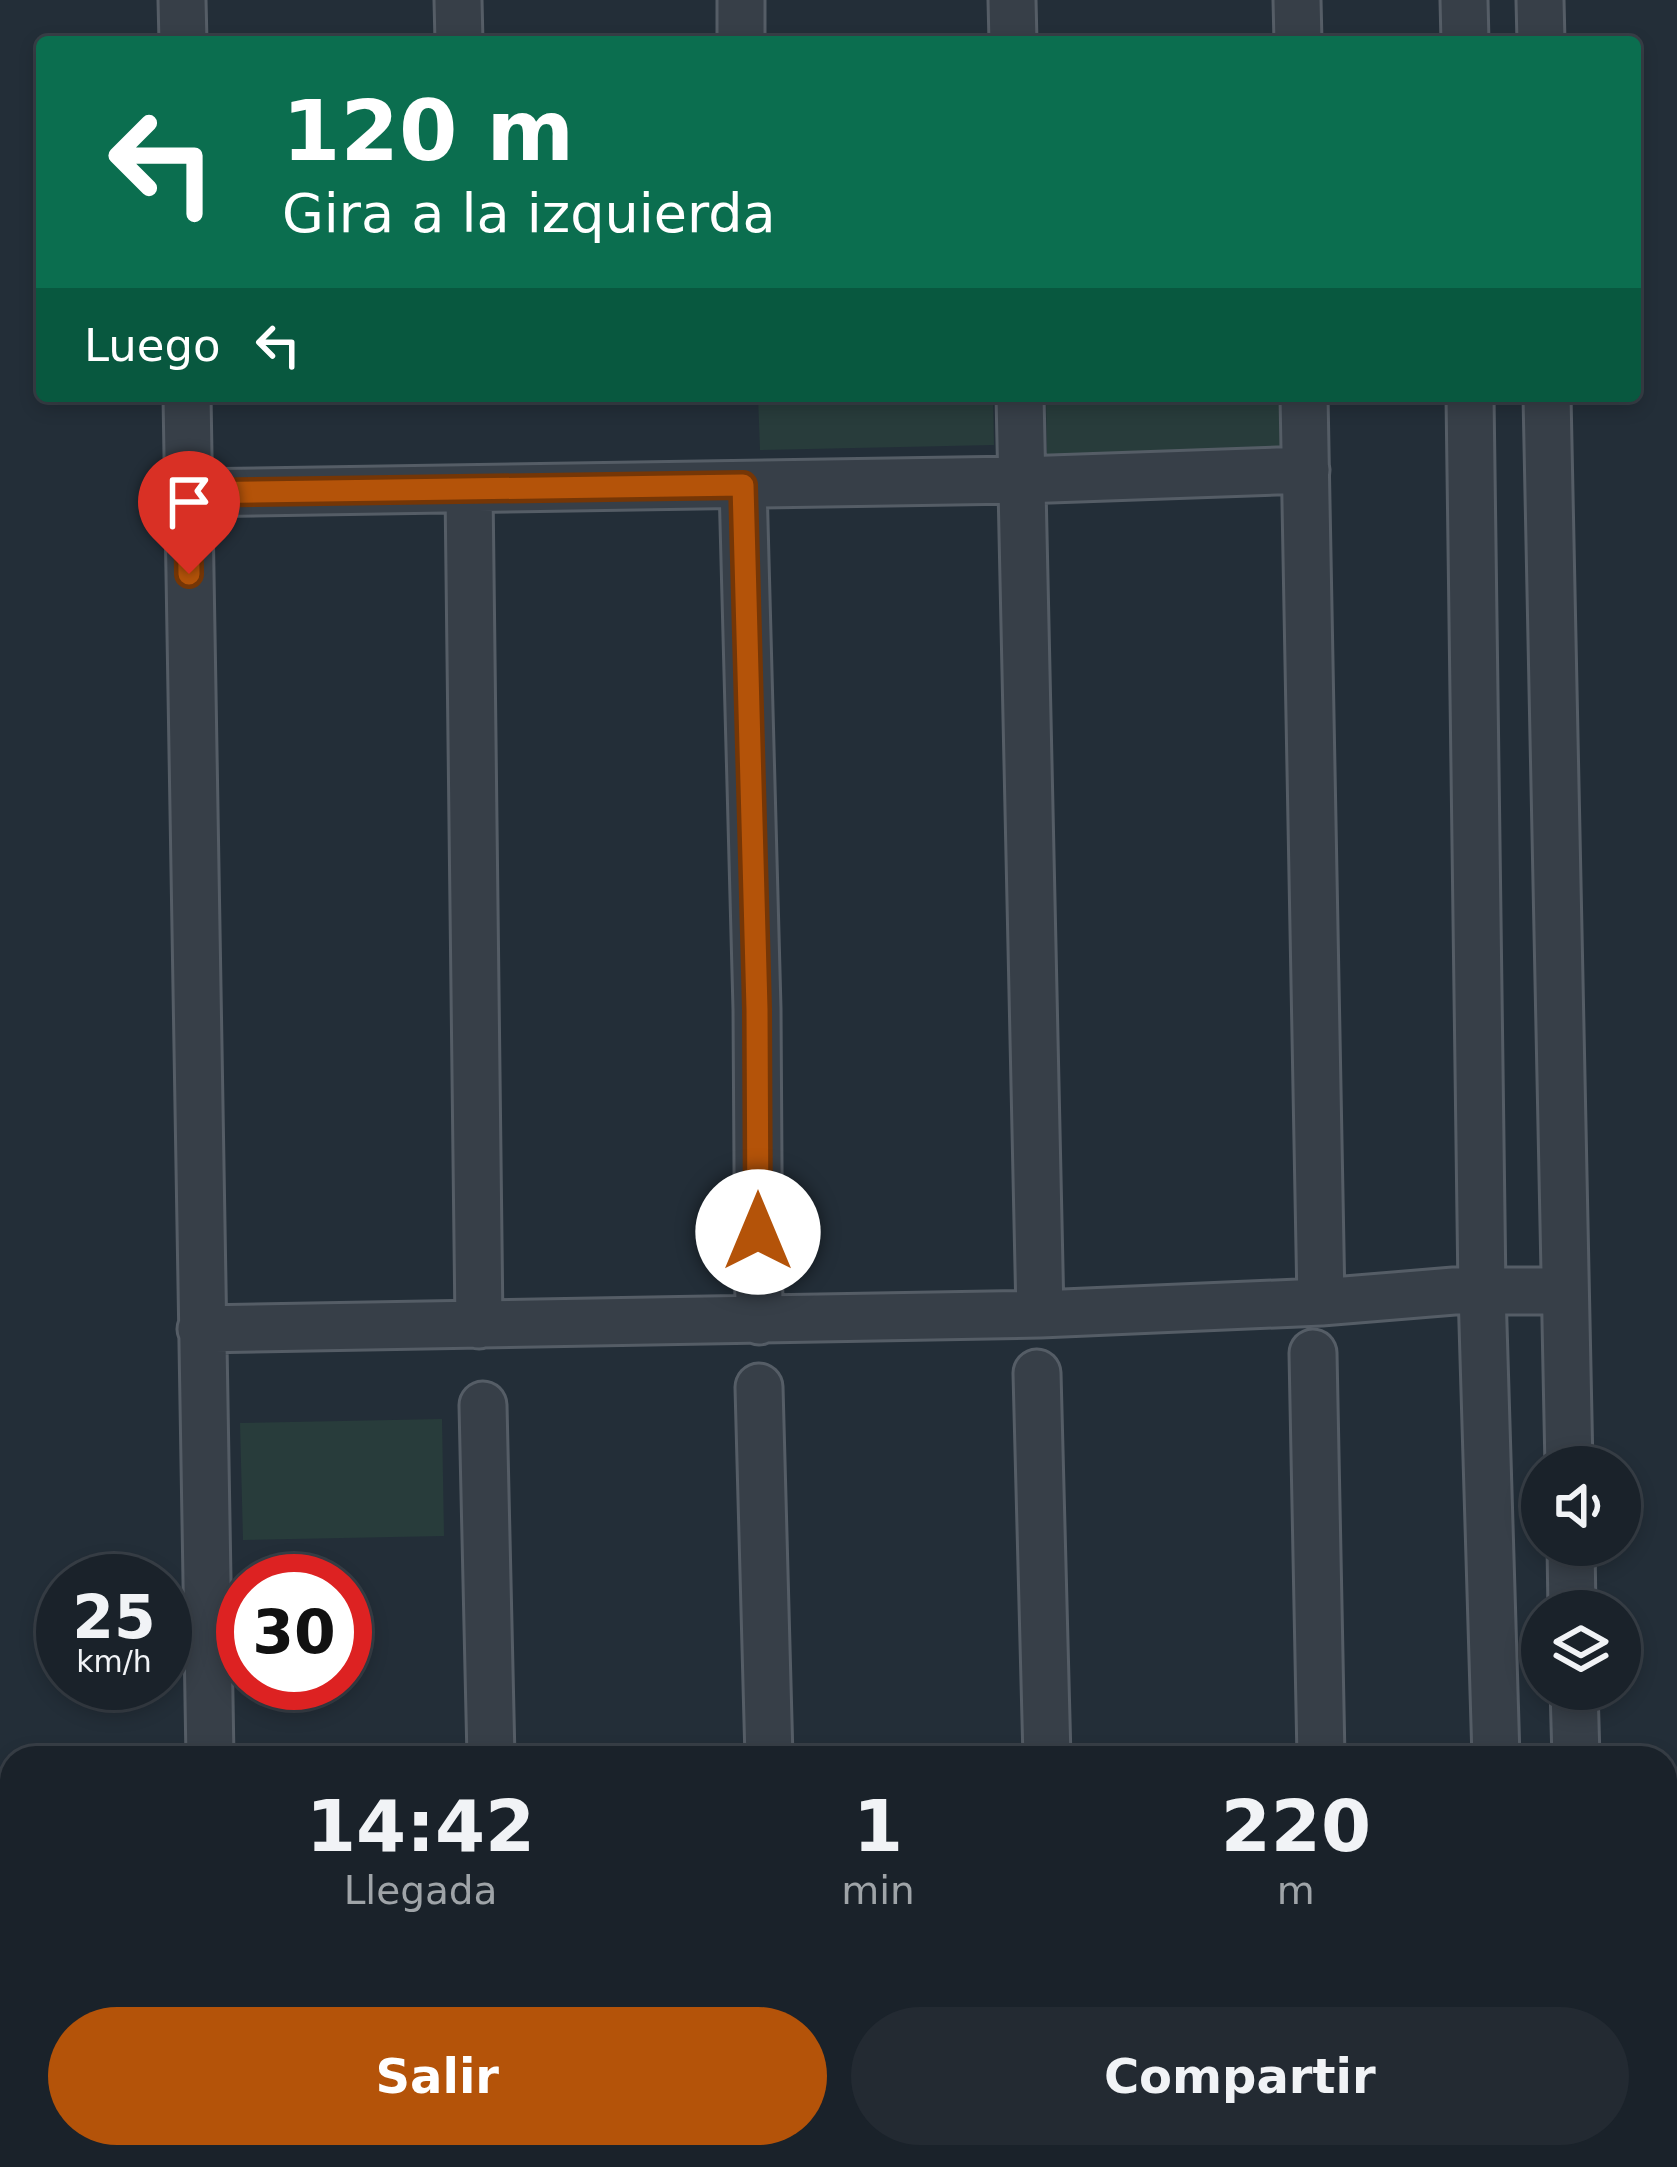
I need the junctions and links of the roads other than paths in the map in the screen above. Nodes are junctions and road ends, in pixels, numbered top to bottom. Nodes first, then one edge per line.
1 (182, 0) edge
2 (458, 0) edge
3 (741, 0) edge
4 (1012, 0) edge
5 (1297, 0) edge
6 (1464, 0) edge
7 (1540, 0) edge
8 (182, 36) edge
9 (459, 36) edge
10 (741, 36) edge
11 (1012, 36) edge
12 (1298, 36) edge
13 (1465, 36) edge
14 (1541, 36) edge
15 (187, 402) edge
16 (1020, 402) edge
17 (1304, 402) edge
18 (1470, 402) edge
19 (1547, 402) edge
20 (1306, 470) junction
21 (1022, 480) junction
22 (743, 485) junction
23 (469, 488) junction
24 (188, 493) junction
25 (1482, 1291) junction
26 (1564, 1291) junction
27 (1321, 1302) junction
28 (1040, 1314) junction
29 (759, 1321) junction
30 (479, 1324) junction
31 (202, 1329) junction
32 (1312, 1354) dead end
33 (1036, 1373) dead end
34 (759, 1388) dead end
35 (483, 1406) dead end
36 (1568, 1446) edge
37 (1575, 1710) edge
38 (210, 1746) edge
39 (490, 1746) edge
40 (770, 1746) edge
41 (1047, 1746) edge
42 (1321, 1746) edge
43 (1496, 1746) edge
44 (1576, 1746) edge

1 - 8 street
2 - 9 street
3 - 10 street
4 - 11 street
5 - 12 street
6 - 13 street
7 - 14 street
15 - 24 street
16 - 21 street
17 - 20 street
18 - 25 street
19 - 26 street
20 - 21 street
20 - 27 street
21 - 22 street
21 - 28 street
22 - 23 street
22 - 29 street
23 - 24 street
23 - 30 street
24 - 31 street
25 - 26 street
25 - 27 street
25 - 43 street
26 - 36 street
27 - 28 street
28 - 29 street
29 - 30 street
30 - 31 street
31 - 38 street
32 - 42 street
33 - 41 street
34 - 40 street
35 - 39 street
37 - 44 street

